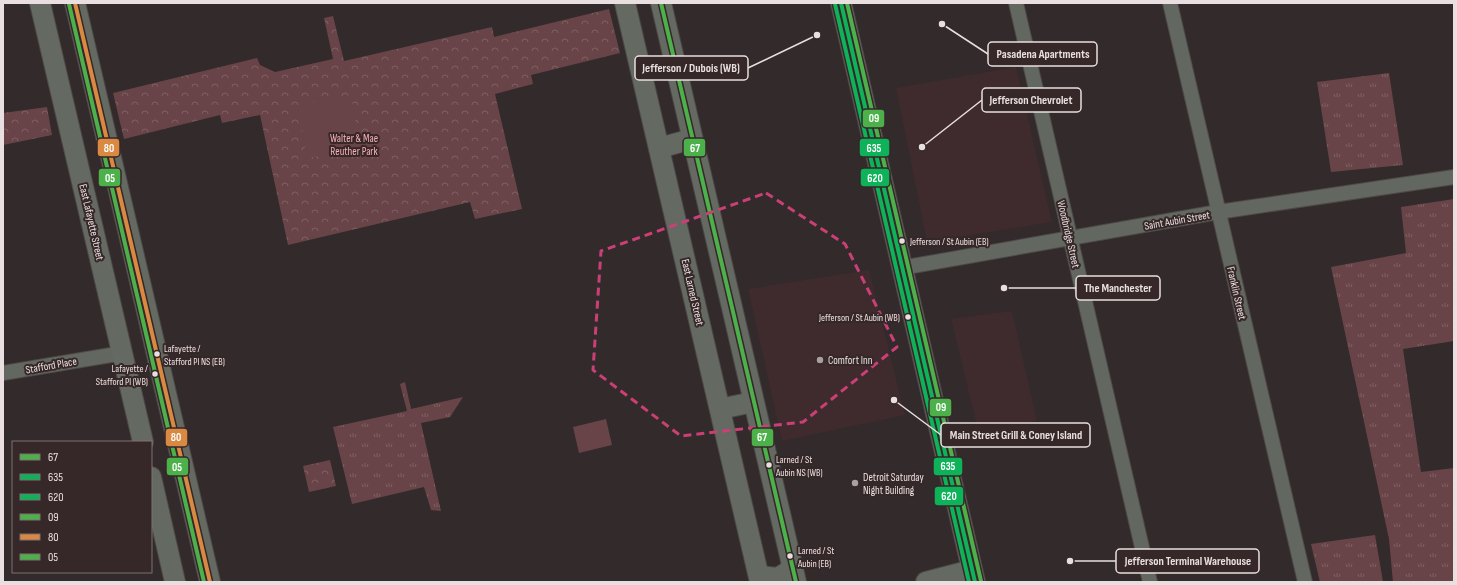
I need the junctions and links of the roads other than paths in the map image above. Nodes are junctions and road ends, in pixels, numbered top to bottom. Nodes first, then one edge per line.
1 (40, 3) edge
2 (75, 3) edge
3 (625, 3) edge
4 (660, 3) edge
5 (841, 3) edge
6 (1016, 3) edge
7 (1170, 3) edge
8 (106, 136) junction
9 (692, 139) junction
10 (73, 145) junction
11 (659, 148) junction
12 (1454, 177) edge
13 (1218, 212) junction
14 (1070, 239) junction
15 (901, 268) junction
16 (123, 353) junction
17 (3, 373) edge
18 (753, 402) junction
19 (720, 409) junction
20 (143, 441) edge
21 (152, 482) edge
22 (190, 497) junction
23 (157, 506) junction
24 (794, 575) edge
25 (973, 576) edge
26 (759, 579) edge
27 (175, 582) edge
28 (210, 582) edge
29 (926, 582) edge
30 (1150, 582) edge
31 (1305, 582) edge

1 - 10 street, East Lafayette Street
2 - 8 street
3 - 11 street, East Larned Street
4 - 9 street
5 - 15 street
6 - 14 street, Woodbridge Street
7 - 13 street, Franklin Street
8 - 10 street
8 - 22 street
9 - 11 street
9 - 18 street
10 - 16 street, East Lafayette Street
11 - 19 street, East Larned Street
12 - 13 street, Saint Aubin Street
13 - 14 street, Saint Aubin Street
13 - 31 street, Franklin Street
14 - 15 street, Saint Aubin Street
14 - 30 street, Woodbridge Street
15 - 25 street
16 - 17 street, Stafford Place
16 - 20 street, East Lafayette Street
18 - 19 street
18 - 24 street
19 - 26 street, East Larned Street
21 - 23 street
22 - 23 street
22 - 28 street
23 - 27 street
24 - 26 street
25 - 29 street

